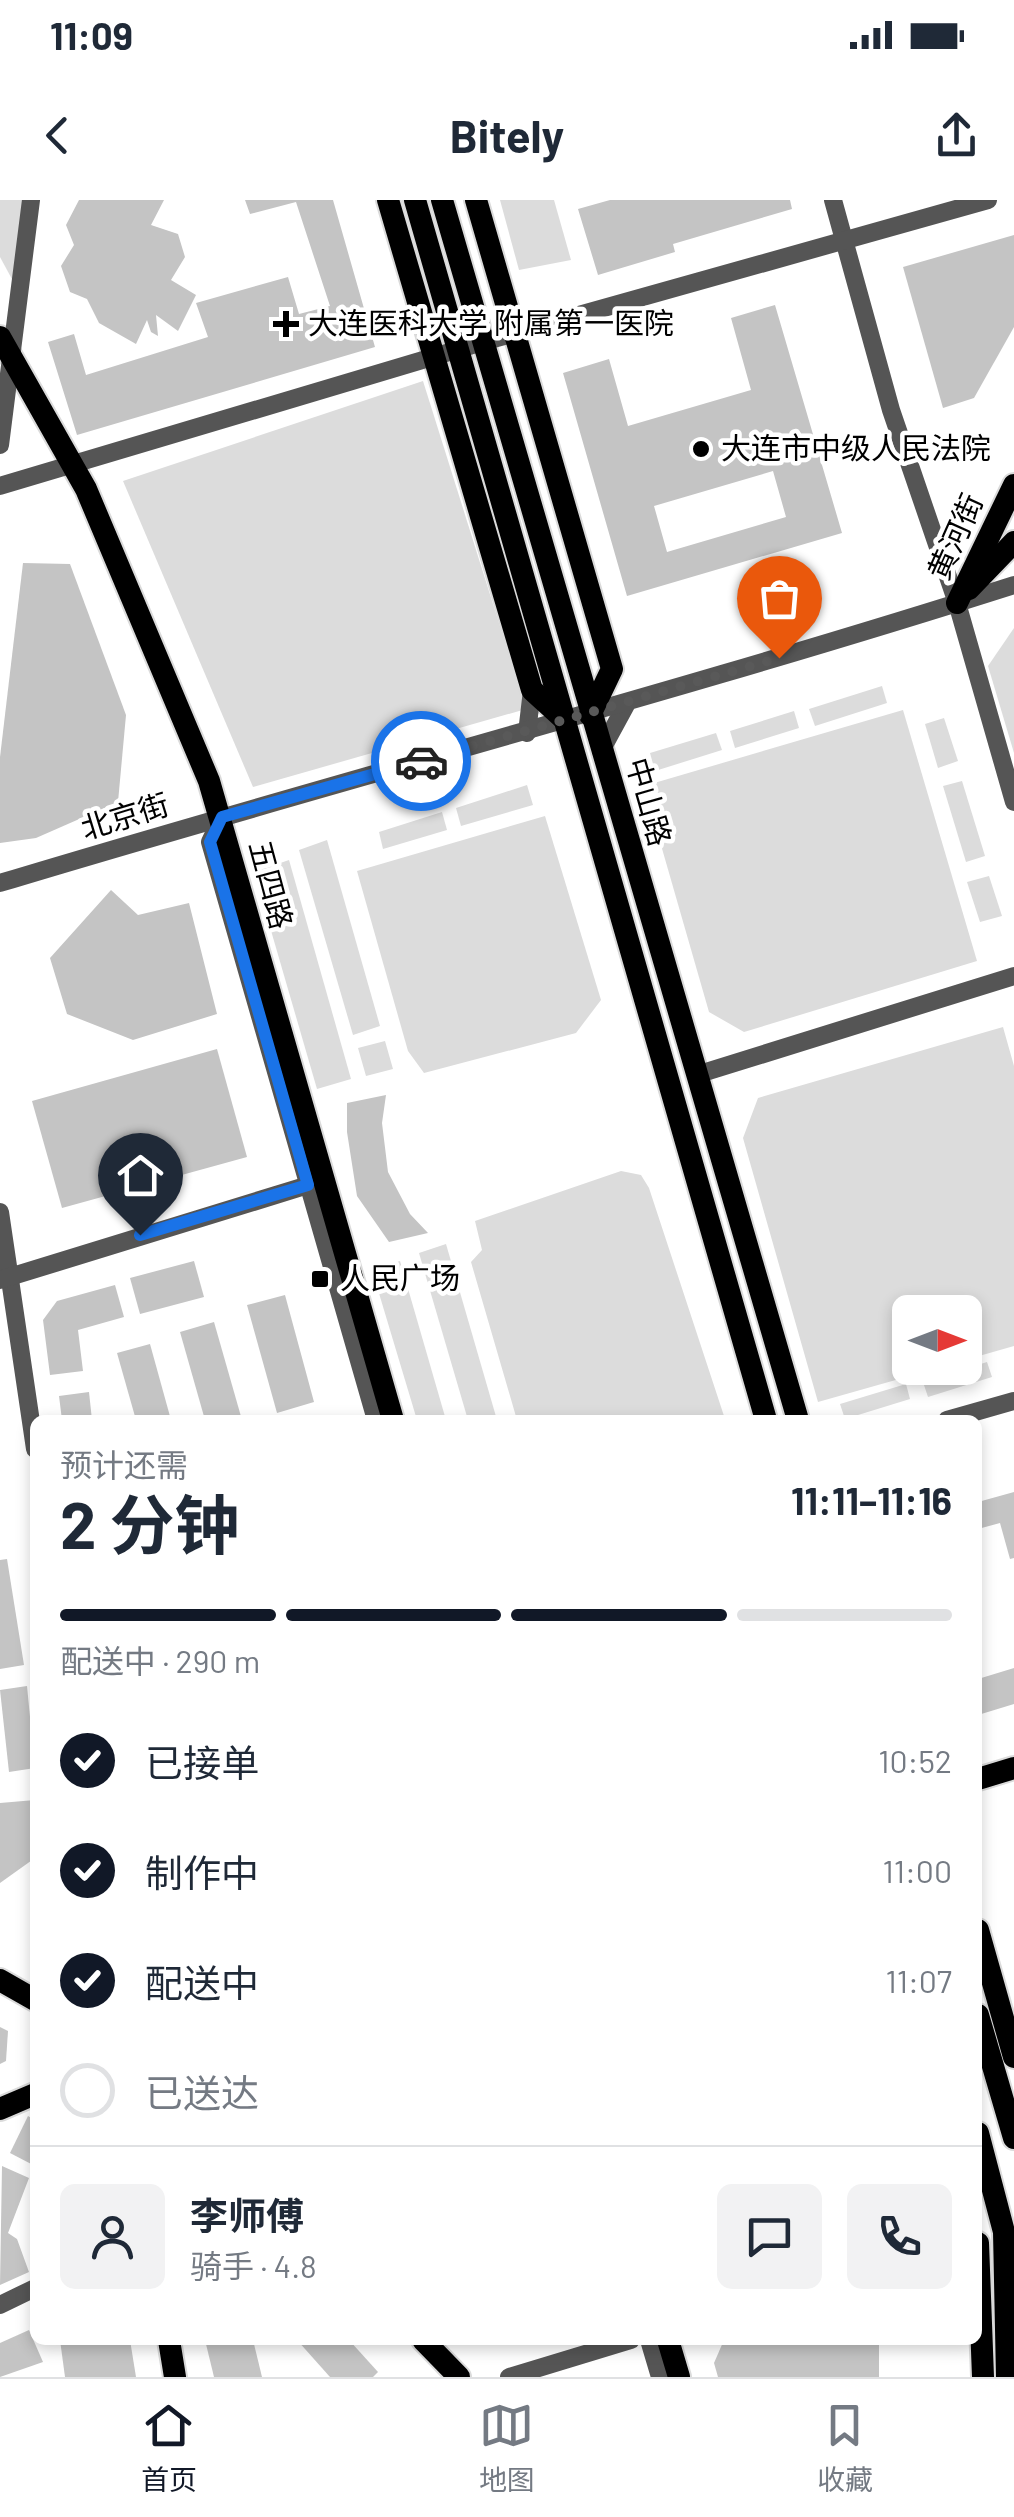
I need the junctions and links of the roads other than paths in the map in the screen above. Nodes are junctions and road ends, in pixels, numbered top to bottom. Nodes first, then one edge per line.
1 (30, 200) edge
2 (388, 200) edge
3 (415, 200) edge
4 (442, 200) edge
5 (476, 200) edge
6 (833, 200) edge
7 (988, 200) edge
8 (845, 238) junction
9 (516, 333) junction
10 (0, 337) edge
11 (483, 342) junction
12 (458, 350) junction
13 (434, 357) junction
14 (13, 362) junction
15 (0, 444) edge
16 (73, 463) junction
17 (1014, 485) edge
18 (0, 486) edge
19 (1014, 542) edge
20 (1014, 584) edge
21 (957, 603) junction
22 (532, 690) junction
23 (626, 705) junction
24 (579, 718) junction
25 (527, 733) junction
26 (602, 751) junction
27 (1014, 802) edge
28 (222, 817) junction
29 (0, 883) edge
30 (1014, 976) edge
31 (696, 1074) junction
32 (316, 1182) junction
33 (0, 1212) edge
34 (5, 1277) edge
35 (1014, 1401) edge
36 (375, 1415) edge
37 (391, 1415) edge
38 (765, 1415) edge
39 (797, 1415) edge
40 (965, 1415) edge
41 (30, 1420) edge
42 (1014, 1768) edge
43 (982, 1777) edge
44 (982, 1944) edge
45 (0, 1980) edge
46 (30, 1998) edge
47 (982, 2030) edge
48 (988, 2052) junction
49 (1013, 2053) edge
50 (30, 2093) edge
51 (0, 2109) edge
52 (1014, 2138) edge
53 (982, 2147) edge
54 (1009, 2232) edge
55 (982, 2239) edge
56 (30, 2290) edge
57 (0, 2304) edge
58 (982, 2308) edge
59 (983, 2325) junction
60 (170, 2345) edge
61 (427, 2345) edge
62 (615, 2345) edge
63 (650, 2345) edge
64 (669, 2345) edge
65 (175, 2377) edge
66 (459, 2377) edge
67 (509, 2377) edge
68 (660, 2377) edge
69 (678, 2377) edge
70 (983, 2377) edge
71 (1007, 2377) edge

1 - 14 street
2 - 13 main road
3 - 12 main road, 中山路
4 - 11 main road, 中山路
5 - 9 main road
6 - 8 street
7 - 8 street
8 - 9 street
8 - 21 street
9 - 11 street
9 - 24 main road
10 - 14 main road, 五四路
11 - 12 street
11 - 24 main road, 中山路
12 - 13 street
12 - 24 main road, 中山路
13 - 16 street
13 - 22 main road
14 - 15 street
14 - 16 main road, 五四路
16 - 18 street
16 - 28 main road, 五四路
17 - 21 main road, 黄河街
19 - 21 main road, 黄河街
20 - 21 street, 北京街
21 - 23 street, 北京街
21 - 27 street
22 - 24 main road
22 - 25 street
23 - 24 street, 北京街
23 - 26 street
24 - 25 street, 北京街
24 - 26 main road, 中山路
24 - 38 main road, 中山路
25 - 28 street, 北京街
26 - 31 main road, 中山路
28 - 29 street, 北京街
28 - 32 main road, 五四路
30 - 31 street
31 - 39 main road, 中山路
32 - 34 street
32 - 36 street
32 - 37 main road, 五四路
33 - 34 street
34 - 41 street
35 - 40 street
42 - 43 main road
44 - 49 main road
45 - 46 main road
47 - 48 main road
48 - 49 street
48 - 52 main road
50 - 51 main road
53 - 54 main road
54 - 55 street
54 - 59 main road
54 - 71 main road
56 - 57 street
58 - 59 main road
59 - 70 main road
60 - 65 main road
61 - 66 main road
62 - 67 street
63 - 68 street
64 - 69 main road

